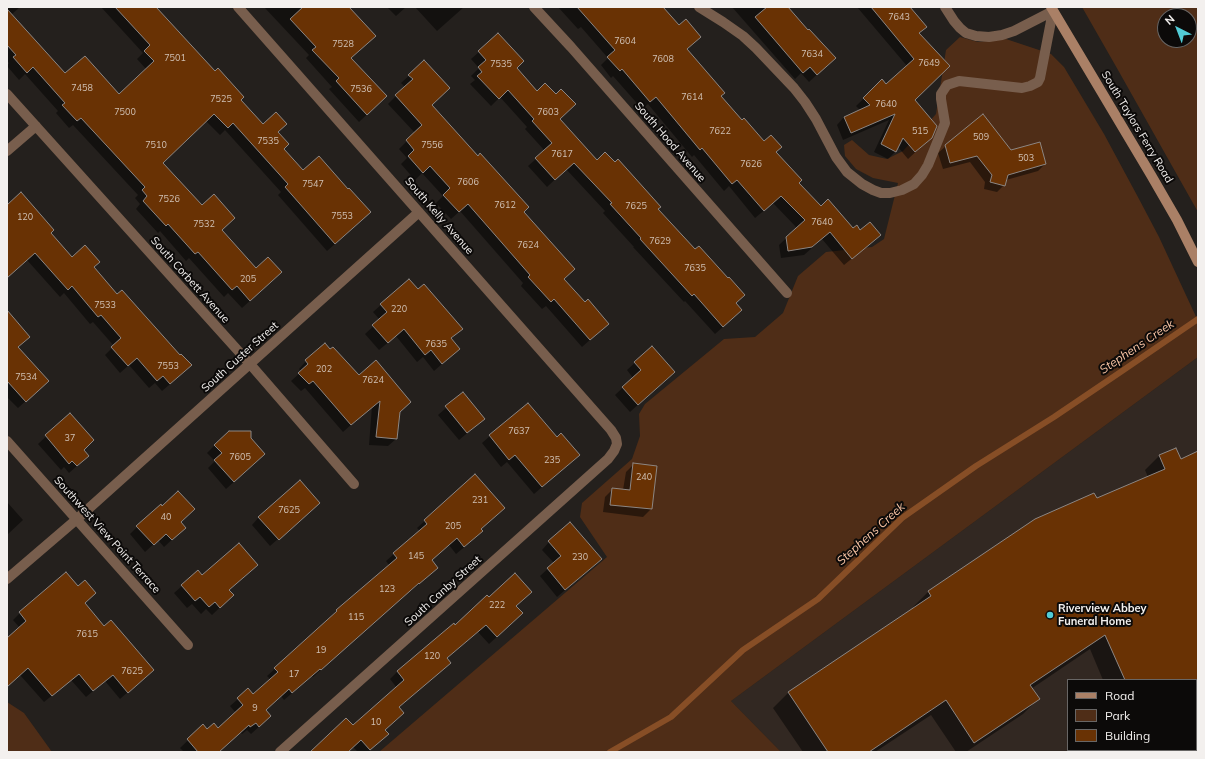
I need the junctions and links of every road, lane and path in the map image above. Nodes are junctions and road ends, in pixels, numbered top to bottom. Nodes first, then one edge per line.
1 (238, 7) edge
2 (534, 7) edge
3 (699, 7) edge
4 (946, 7) edge
5 (1052, 9) edge
6 (7, 94) edge
7 (36, 126) junction
8 (7, 151) edge
9 (419, 212) junction
10 (1198, 262) edge
11 (786, 293) dead end
12 (250, 364) junction
13 (7, 441) edge
14 (617, 444) joint
15 (354, 484) dead end
16 (76, 519) junction
17 (7, 579) edge
18 (188, 645) dead end
19 (280, 752) edge

1 - 9 street, South Kelly Avenue
2 - 11 street, South Hood Avenue
3 - 5 street
4 - 5 street
5 - 10 main road, South Taylors Ferry Road
6 - 7 street, South Corbett Avenue
7 - 8 street
7 - 12 street, South Corbett Avenue
9 - 12 street, South Custer Street
9 - 14 street, South Kelly Avenue
12 - 15 street, South Corbett Avenue
12 - 16 street, South Custer Street
13 - 16 street, Southwest View Point Terrace
14 - 19 street, South Canby Street
16 - 17 street, South Custer Street
16 - 18 street, Southwest View Point Terrace

